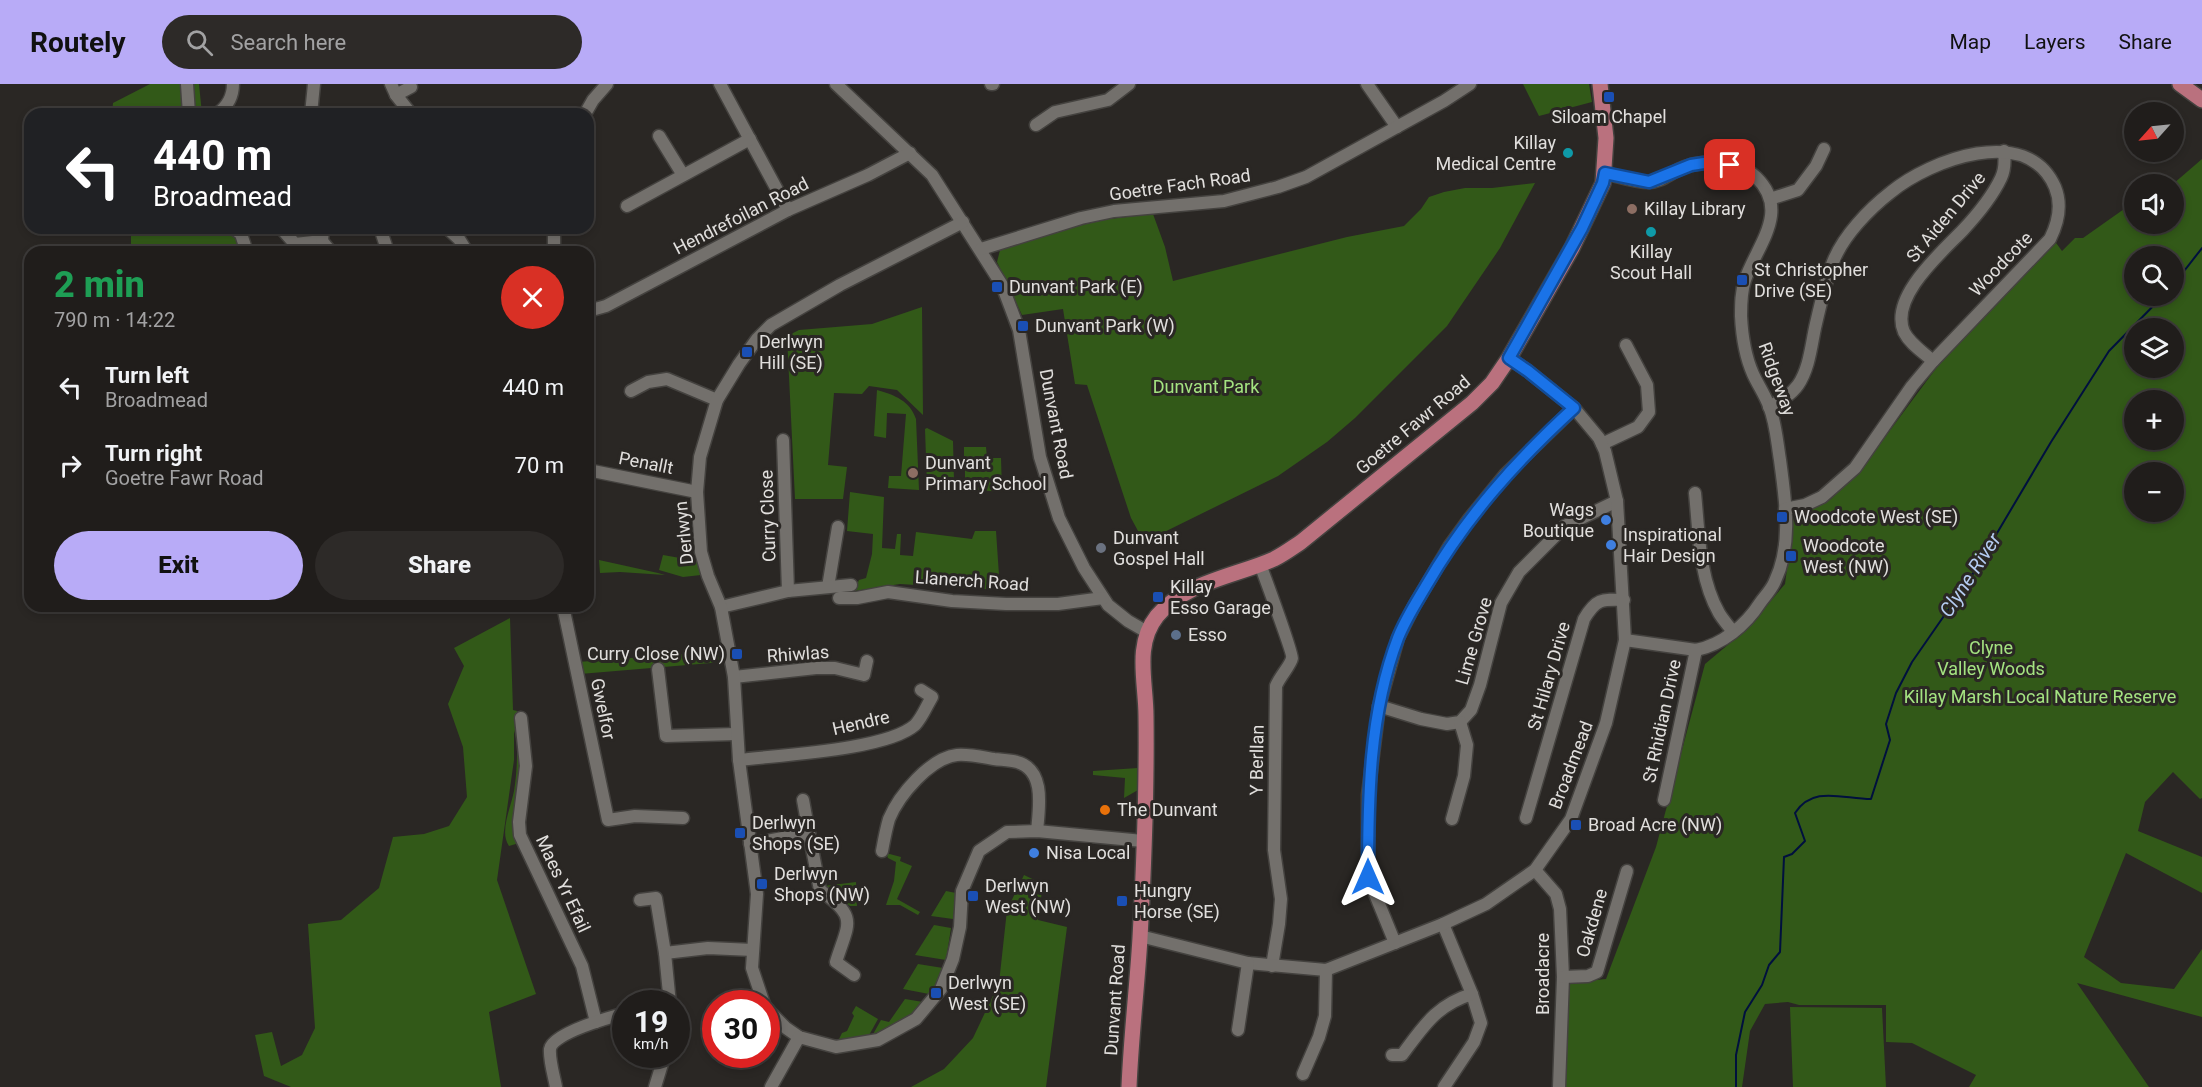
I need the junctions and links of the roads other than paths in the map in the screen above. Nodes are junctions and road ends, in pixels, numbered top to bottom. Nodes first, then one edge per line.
1 (187, 84) edge
2 (233, 84) edge
3 (314, 84) edge
4 (607, 84) edge
5 (720, 84) edge
6 (836, 84) edge
7 (1129, 84) edge
8 (1367, 84) edge
9 (1470, 84) edge
10 (1600, 84) edge
11 (2180, 84) edge
12 (411, 87) dead end
13 (394, 89) edge
14 (2202, 100) edge
15 (189, 108) edge
16 (225, 108) edge
17 (312, 108) edge
18 (407, 108) edge
19 (588, 108) edge
20 (1036, 125) dead end
21 (1397, 127) junction
22 (659, 136) dead end
23 (750, 139) junction
24 (1824, 149) dead end
25 (2004, 152) junction
26 (910, 153) junction
27 (1605, 173) junction
28 (683, 175) junction
29 (1770, 200) junction
30 (635, 205) dead end
31 (788, 210) junction
32 (963, 222) junction
33 (286, 234) edge
34 (323, 234) edge
35 (454, 234) edge
36 (322, 241) junction
37 (326, 246) edge
38 (463, 246) edge
39 (981, 249) junction
40 (594, 309) edge
41 (1626, 345) dead end
42 (1509, 358) junction
43 (1933, 361) junction
44 (631, 391) dead end
45 (717, 400) junction
46 (1769, 406) junction
47 (1574, 408) junction
48 (783, 440) dead end
49 (1602, 444) junction
50 (594, 471) edge
51 (698, 492) junction
52 (1696, 493) dead end
53 (1617, 501) junction
54 (1785, 509) junction
55 (838, 527) dead end
56 (1260, 564) junction
57 (851, 585) dead end
58 (828, 587) junction
59 (788, 591) junction
60 (839, 597) dead end
61 (1103, 598) junction
62 (1624, 600) junction
63 (721, 607) junction
64 (564, 612) edge
65 (1147, 632) junction
66 (1733, 632) junction
67 (1625, 640) junction
68 (1696, 650) junction
69 (867, 661) dead end
70 (658, 669) dead end
71 (734, 677) junction
72 (921, 690) dead end
73 (1379, 706) junction
74 (524, 720) dead end
75 (1460, 722) junction
76 (736, 734) junction
77 (739, 760) junction
78 (803, 800) dead end
79 (1664, 800) dead end
80 (676, 816) dead end
81 (1526, 818) dead end
82 (1452, 819) dead end
83 (1037, 831) junction
84 (809, 833) junction
85 (1143, 841) junction
86 (750, 844) junction
87 (882, 851) dead end
88 (1535, 870) junction
89 (1627, 871) dead end
90 (640, 900) dead end
91 (1443, 924) junction
92 (1140, 936) junction
93 (1395, 943) junction
94 (753, 950) junction
95 (665, 953) junction
96 (1248, 963) junction
97 (1272, 966) junction
98 (1326, 970) junction
99 (854, 975) dead end
100 (1563, 977) junction
101 (669, 990) edge
102 (759, 990) edge
103 (1472, 994) junction
104 (612, 1017) edge
105 (596, 1022) junction
106 (780, 1022) edge
107 (1238, 1030) dead end
108 (800, 1037) junction
109 (1392, 1055) dead end
110 (661, 1068) edge
111 (1303, 1074) dead end
112 (556, 1087) edge
113 (655, 1087) edge
114 (771, 1087) edge
115 (1129, 1087) edge
116 (1444, 1087) edge
117 (1559, 1087) edge

1 - 15 street
2 - 16 street
3 - 17 street
4 - 19 street
5 - 23 street
6 - 26 street, Dunvant Road
7 - 20 street
8 - 21 street
9 - 21 street, Goetre Fach Road
10 - 27 main road, Goetre Fawr Road
11 - 14 main road
12 - 13 street
13 - 18 street
21 - 39 street, Goetre Fach Road
22 - 28 street
23 - 28 street
23 - 31 street
24 - 29 street
25 - 43 street, St Aiden Drive
25 - 43 street, Woodcote
25 - 46 street, Woodcote
26 - 31 street, Hendrefoilan Road
26 - 32 street, Dunvant Road
27 - 29 street
27 - 42 main road, Goetre Fawr Road
28 - 30 street
29 - 46 street, Ridgeway
31 - 40 street, Hendrefoilan Road
32 - 39 street, Dunvant Road
32 - 45 street, Derlwyn
33 - 36 street
34 - 36 street
35 - 38 street
36 - 37 street
39 - 61 street, Dunvant Road
41 - 49 street
42 - 47 street, Broadmead
42 - 56 main road, Goetre Fawr Road
43 - 54 street, Woodcote
44 - 45 street
45 - 51 street, Derlwyn
46 - 54 street, Ridgeway
47 - 49 street, Broadmead
47 - 73 street
48 - 59 street, Curry Close
49 - 53 street, Broadmead
50 - 51 street, Penallt
51 - 63 street, Derlwyn
52 - 66 street
53 - 62 street, Broadmead
53 - 75 street, Lime Grove
54 - 66 street, Ridgeway
55 - 58 street
56 - 65 main road, Goetre Fawr Road
56 - 97 street, Y Berllan
57 - 58 street
58 - 59 street
59 - 63 street
60 - 61 street, Llanerch Road
61 - 65 street, Dunvant Road
62 - 67 street, Broadmead
62 - 81 street, St Hilary Drive
63 - 71 street, Derlwyn
64 - 80 street, Gwelfor
65 - 85 main road, Dunvant Road
66 - 68 street, Ridgeway
67 - 68 street
67 - 88 street, Broadmead
68 - 79 street, St Rhidian Drive
69 - 71 street, Rhiwlas
70 - 76 street
71 - 76 street, Derlwyn
72 - 77 street, Hendre
73 - 75 street
73 - 93 street
74 - 105 street, Maes Yr Efail
75 - 82 street
76 - 77 street, Derlwyn
77 - 86 street, Derlwyn
78 - 84 street
83 - 85 street
83 - 87 street
83 - 108 street
84 - 86 street
84 - 99 street
85 - 92 main road, Dunvant Road
86 - 94 street, Derlwyn
88 - 91 street, Broadmead
88 - 100 street, Broadacre
89 - 100 street, Oakdene
90 - 95 street
91 - 93 street, Broadmead
91 - 103 street
92 - 96 street, Broadmead
92 - 115 main road, Dunvant Road
93 - 98 street, Broadmead
94 - 95 street
94 - 102 street, Derlwyn
95 - 101 street
96 - 97 street, Broadmead
96 - 107 street
97 - 98 street, Broadmead
98 - 111 street
100 - 117 street, Broadacre
103 - 109 street
103 - 116 street
104 - 105 street
105 - 112 street
106 - 108 street
108 - 114 street
110 - 113 street

